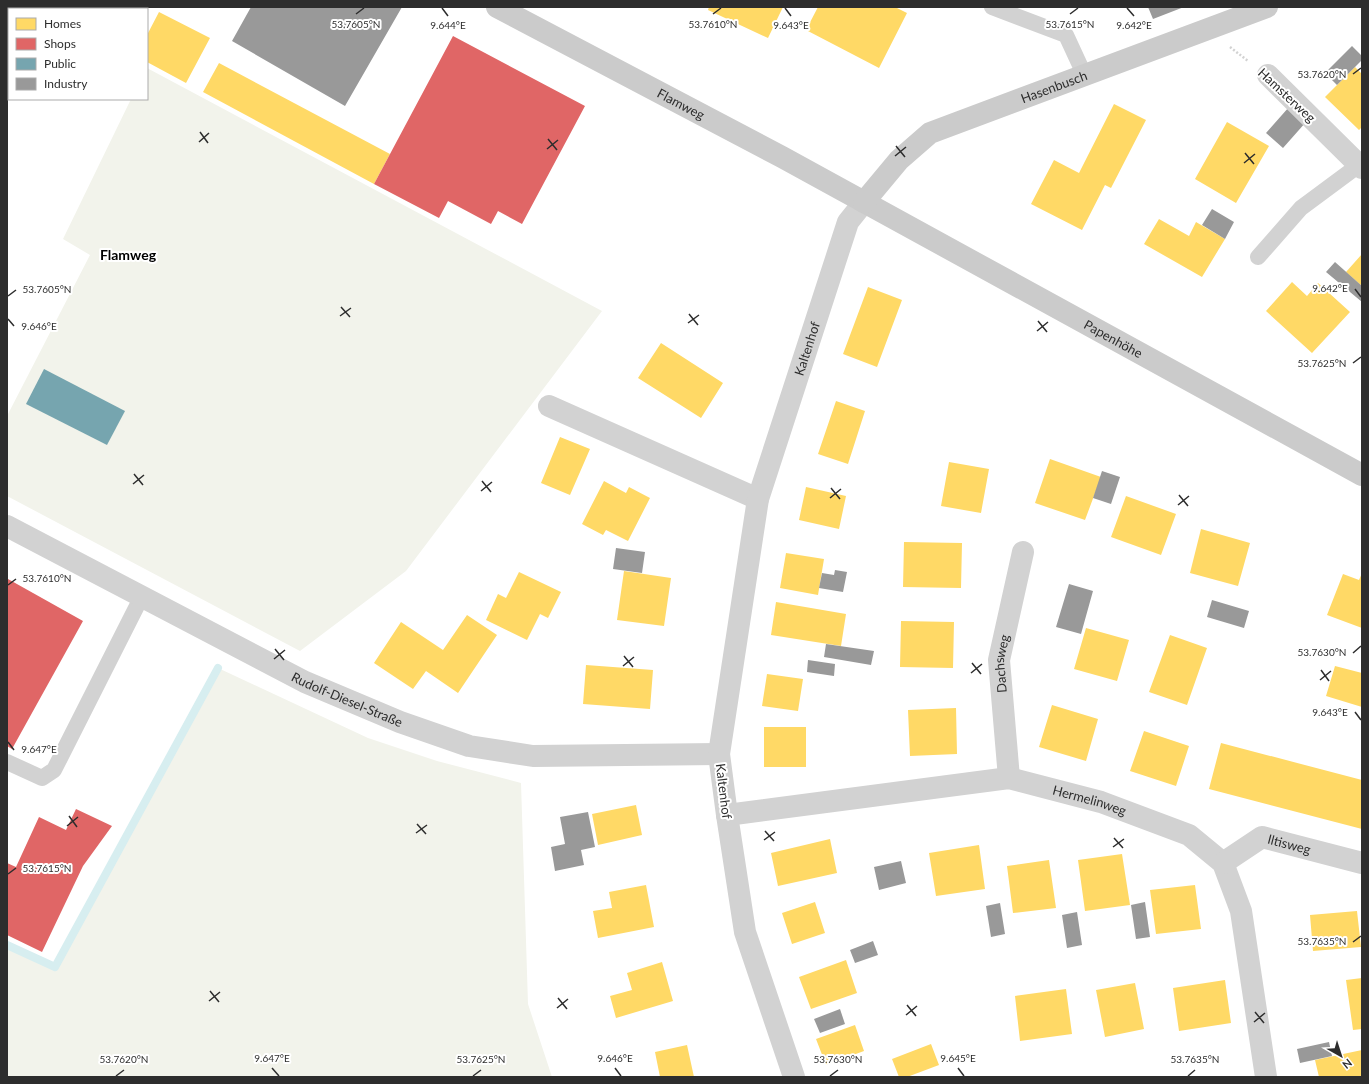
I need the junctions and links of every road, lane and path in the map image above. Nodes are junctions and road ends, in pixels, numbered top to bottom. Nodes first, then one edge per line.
1 (497, 7) edge
2 (992, 7) edge
3 (1267, 7) edge
4 (1207, 28) junction
5 (1084, 74) junction
6 (1268, 75) joint
7 (1360, 167) edge
8 (864, 202) junction
9 (1258, 257) dead end
10 (549, 406) dead end
11 (1362, 475) edge
12 (758, 499) junction
13 (7, 526) edge
14 (1023, 552) dead end
15 (142, 596) junction
16 (719, 754) junction
17 (7, 762) edge
18 (1008, 778) junction
19 (727, 815) junction
20 (1222, 863) junction
21 (1362, 863) edge
22 (794, 1077) edge
23 (1266, 1077) edge

1 - 8 main road, Flamweg
2 - 5 lane
3 - 4 main road, Hasenbusch
4 - 5 main road, Hasenbusch
4 - 6 path, Hamsterweg
5 - 8 main road, Hasenbusch
6 - 7 street, Hamsterweg
7 - 9 lane
8 - 11 main road, Papenhöhe
8 - 12 street, Kaltenhof
10 - 12 street
12 - 16 street, Kaltenhof
13 - 15 street, Rudolf-Diesel-Straße
14 - 18 street, Dachsweg
15 - 16 street, Rudolf-Diesel-Straße
15 - 17 lane
16 - 19 street, Kaltenhof
18 - 19 street, Hermelinweg
18 - 20 street, Hermelinweg
19 - 22 street, Kaltenhof
20 - 21 street, Iltisweg
20 - 23 street, Hermelinweg

